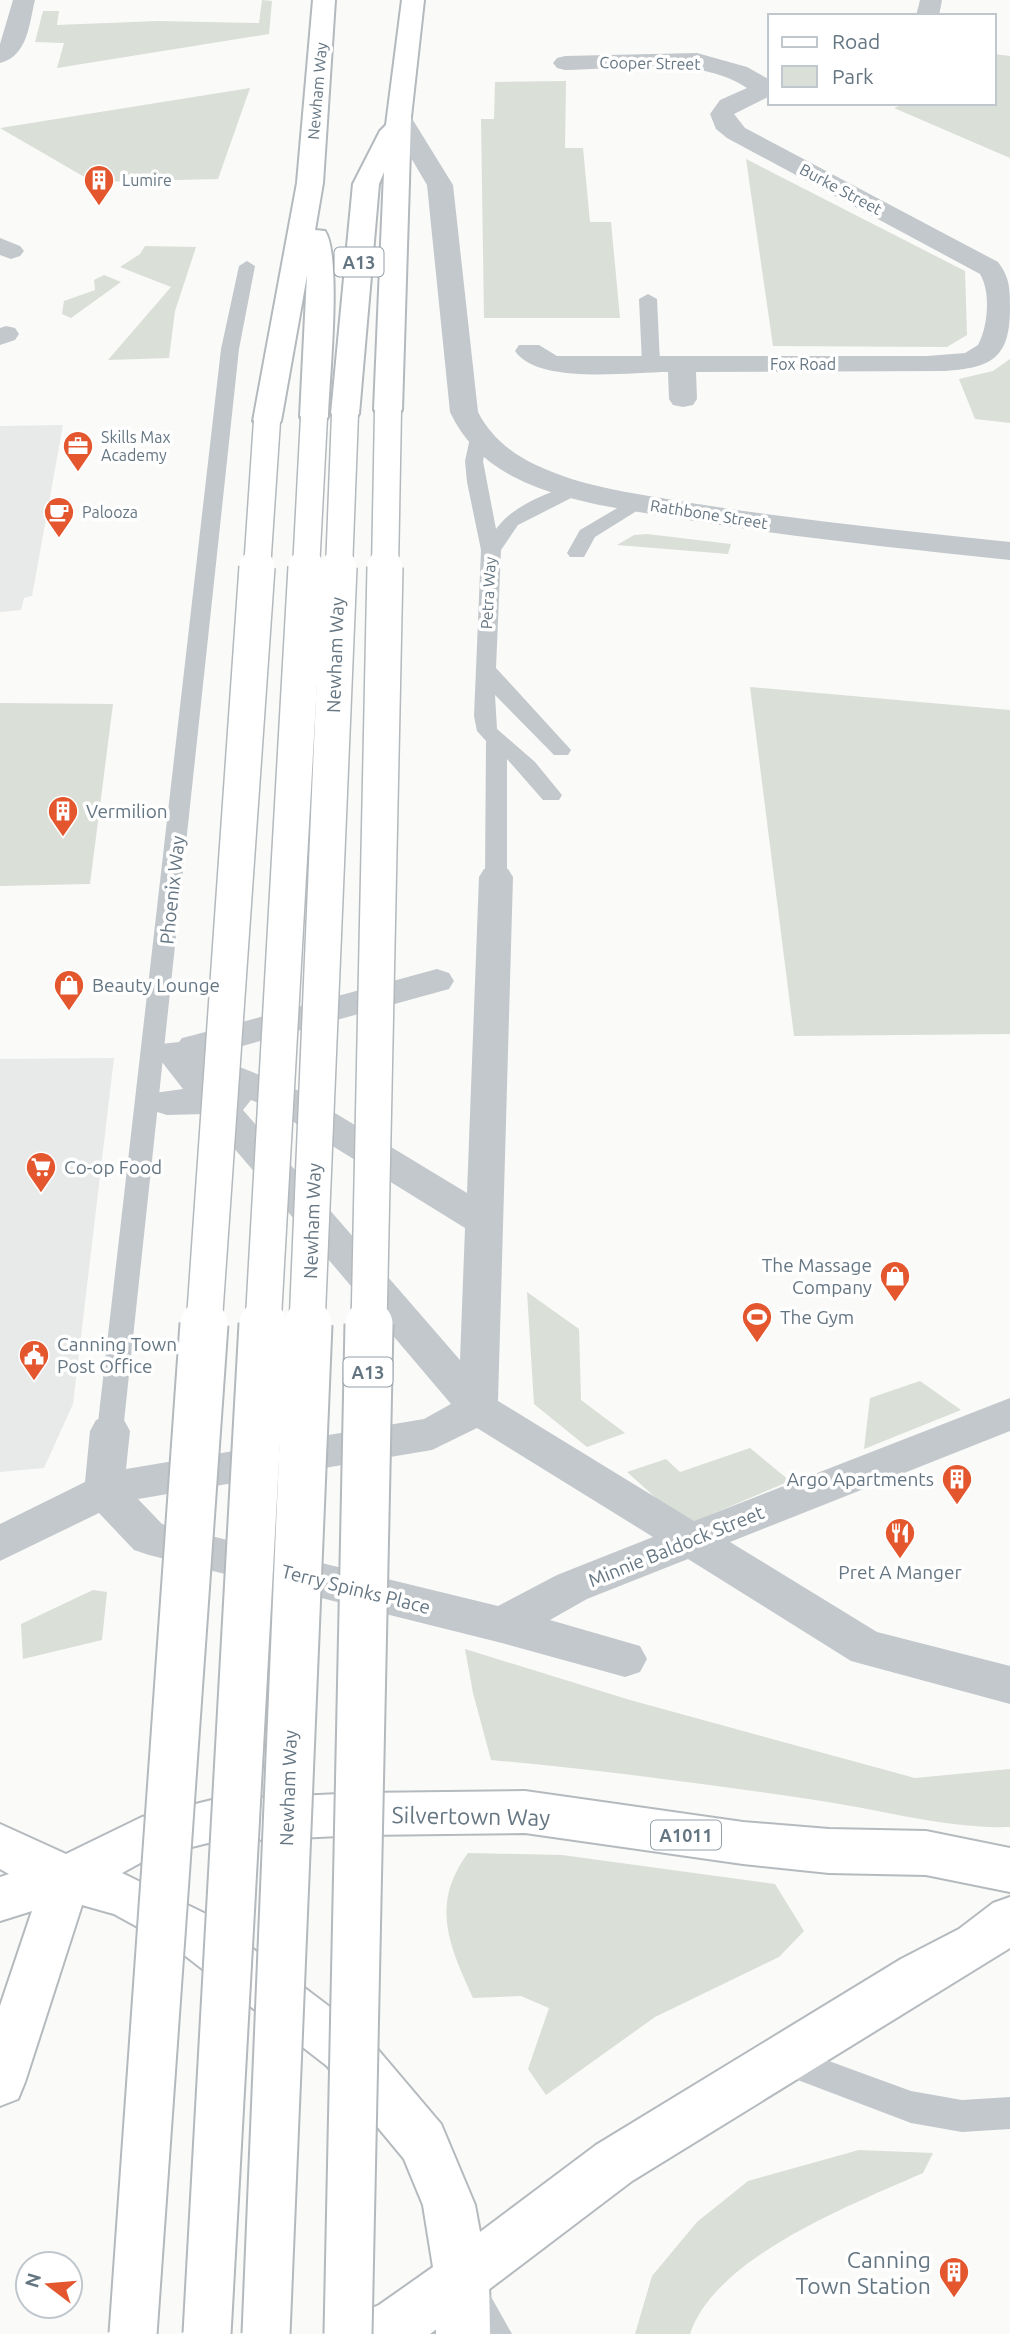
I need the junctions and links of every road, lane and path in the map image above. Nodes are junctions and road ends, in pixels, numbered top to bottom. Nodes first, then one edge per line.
1 (24, 0) edge
2 (324, 0) edge
3 (413, 0) edge
4 (0, 56) edge
5 (565, 63) dead end
6 (767, 88) edge
7 (399, 117) junction
8 (310, 183) junction
9 (247, 266) dead end
10 (1000, 291) joint
11 (648, 299) dead end
12 (540, 357) dead end
13 (651, 363) junction
14 (682, 363) junction
15 (683, 399) dead end
16 (329, 416) junction
17 (479, 438) junction
18 (578, 490) junction
19 (636, 503) junction
20 (491, 550) junction
21 (1010, 551) edge
22 (577, 553) dead end
23 (484, 666) junction
24 (496, 741) junction
25 (561, 750) dead end
26 (551, 795) dead end
27 (496, 877) joint
28 (437, 981) dead end
29 (173, 1053) junction
30 (284, 1098) junction
31 (213, 1100) junction
32 (158, 1103) junction
33 (484, 1221) junction
34 (478, 1408) junction
35 (1010, 1414) edge
36 (110, 1431) joint
37 (104, 1491) junction
38 (694, 1539) junction
39 (0, 1544) edge
40 (502, 1625) junction
41 (625, 1659) dead end
42 (1010, 1685) edge
43 (0, 1846) edge
44 (1010, 1870) edge
45 (67, 1878) junction
46 (0, 1899) edge
47 (1010, 1919) edge
48 (785, 2060) junction
49 (0, 2082) edge
50 (1010, 2113) edge
51 (462, 2280) junction
52 (133, 2334) edge
53 (207, 2334) edge
54 (266, 2334) edge
55 (348, 2334) edge
56 (374, 2334) edge
57 (463, 2334) edge
58 (495, 2334) edge

1 - 4 street
2 - 8 main road, Newham Way / A13
3 - 7 main road, Newham Way / A13
5 - 6 street, Cooper Street
6 - 10 street, Burke Street
7 - 16 main road, Newham Way / A13
7 - 17 street, Rathbone Street
7 - 55 main road, Newham Way / A13, bridge
8 - 16 main road, Newham Way / A13
8 - 52 main road, Newham Way / A13, bridge
9 - 32 lane, Phoenix Way
10 - 14 street, Fox Road
11 - 13 lane
12 - 13 street, Fox Road
13 - 14 street, Fox Road
14 - 15 street
16 - 53 main road, Newham Way / A13, bridge
16 - 54 main road, Newham Way / A13, bridge
17 - 18 street, Rathbone Street
17 - 20 lane, Petra Way
18 - 19 street, Rathbone Street
18 - 20 lane
19 - 21 street, Rathbone Street
19 - 22 lane
20 - 23 lane, Petra Way
23 - 24 lane, Petra Way
23 - 25 lane
24 - 26 lane
24 - 27 lane
27 - 33 street
28 - 29 street
29 - 30 street
29 - 31 street
30 - 31 street
30 - 33 street
31 - 32 street
31 - 34 street
32 - 36 lane, Phoenix Way
33 - 34 street
34 - 37 street
34 - 38 street
35 - 38 street, Minnie Baldock Street
36 - 37 street
37 - 39 street
37 - 40 street, Terry Spinks Place
38 - 40 street, Minnie Baldock Street
38 - 42 street
40 - 41 street, Terry Spinks Place
43 - 45 main road
44 - 45 main road, Silvertown Way / A1011
45 - 46 main road, A1011
45 - 49 main road
45 - 51 main road
47 - 48 main road
48 - 50 lane
48 - 51 main road
51 - 56 main road
51 - 57 main road
51 - 58 lane

